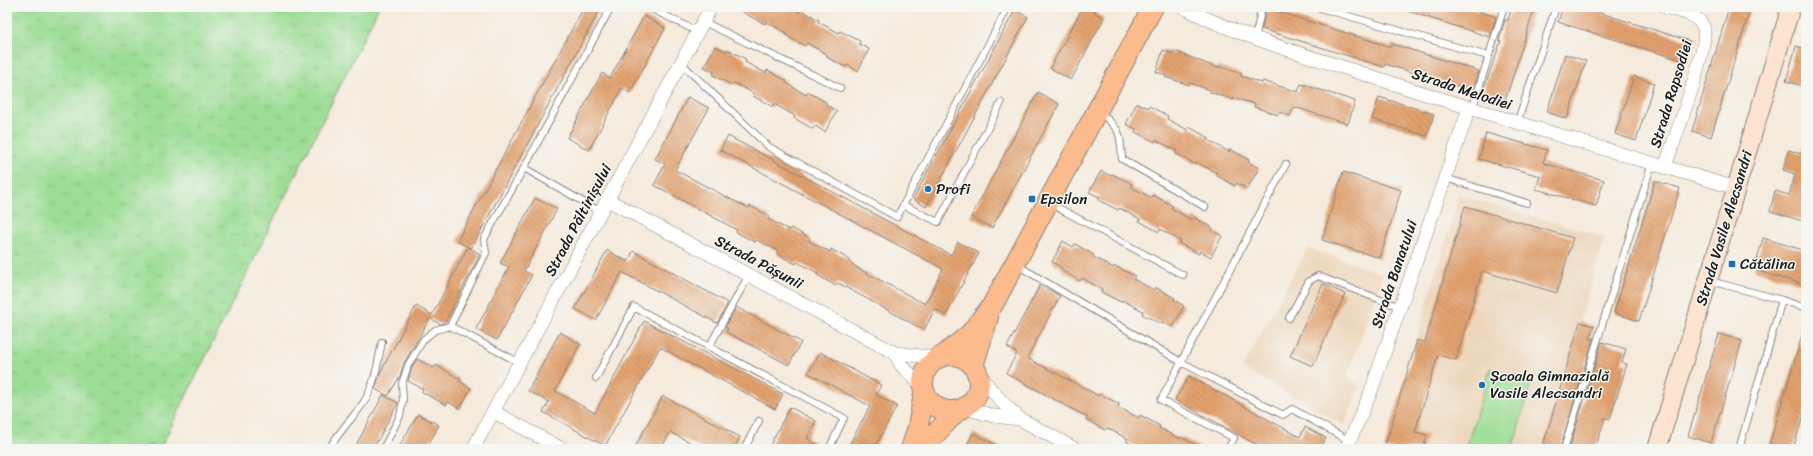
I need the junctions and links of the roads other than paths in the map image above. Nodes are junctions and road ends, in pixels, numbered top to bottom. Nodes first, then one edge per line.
1 (611, 7) edge
2 (648, 7) edge
3 (712, 7) edge
4 (1008, 7) edge
5 (1153, 7) edge
6 (1183, 7) edge
7 (1262, 7) edge
8 (1317, 7) edge
9 (1504, 7) edge
10 (1556, 7) edge
11 (1665, 7) edge
12 (1791, 7) edge
13 (701, 27) junction
14 (1255, 38) junction
15 (1488, 56) junction
16 (682, 63) junction
17 (840, 88) dead end
18 (1000, 103) dead end
19 (1470, 109) junction
20 (1098, 110) junction
21 (1517, 123) junction
22 (1652, 163) junction
23 (1286, 164) dead end
24 (1665, 167) junction
25 (524, 168) junction
26 (1445, 178) junction
27 (1736, 188) junction
28 (608, 200) junction
29 (1048, 202) junction
30 (1527, 203) dead end
31 (903, 205) junction
32 (1206, 207) dead end
33 (601, 212) junction
34 (1015, 263) junction
35 (1183, 274) dead end
36 (749, 275) junction
37 (1708, 280) junction
38 (1782, 300) junction
39 (992, 306) junction
40 (1400, 307) junction
41 (1806, 308) edge
42 (1289, 318) dead end
43 (450, 326) junction
44 (382, 342) dead end
45 (709, 347) junction
46 (894, 353) junction
47 (940, 357) junction
48 (1181, 362) junction
49 (520, 363) junction
50 (975, 369) junction
51 (596, 378) dead end
52 (923, 390) junction
53 (961, 409) junction
54 (494, 412) junction
55 (1020, 419) junction
56 (759, 422) dead end
57 (1348, 445) edge
58 (329, 449) edge
59 (383, 449) edge
60 (474, 449) edge
61 (562, 449) edge
62 (744, 449) edge
63 (828, 449) edge
64 (911, 449) edge
65 (921, 449) edge
66 (1075, 449) edge
67 (1228, 449) edge
68 (1564, 449) edge
69 (1657, 449) edge
70 (1739, 449) edge

1 - 25 lane
2 - 13 lane
3 - 13 street, Strada Păltinișului
4 - 31 lane
5 - 20 main road
6 - 14 street, Strada Melodiei
7 - 14 lane
8 - 15 lane
9 - 15 lane
10 - 21 lane
11 - 24 street, Strada Rapsodiei
12 - 27 street, Strada Vasile Alecsandri
13 - 16 street, Strada Păltinișului
13 - 17 lane
14 - 19 street, Strada Melodiei
15 - 19 lane
16 - 28 street, Strada Păltinișului
16 - 31 lane
18 - 31 lane
19 - 21 street, Strada Melodiei
19 - 26 street, Strada Banatului
20 - 29 main road
20 - 32 lane
21 - 22 street, Strada Melodiei
22 - 24 street, Strada Melodiei
22 - 68 lane
23 - 48 lane
24 - 27 street, Strada Melodiei
25 - 33 lane
25 - 43 lane
26 - 30 lane
26 - 40 street, Strada Banatului
27 - 37 street, Strada Vasile Alecsandri
28 - 33 street, Strada Păltinișului
28 - 36 street, Strada Pășunii
29 - 34 main road
29 - 35 lane
33 - 49 street, Strada Păltinișului
34 - 39 main road
34 - 48 lane
36 - 45 lane
36 - 46 street, Strada Pășunii
37 - 38 lane
37 - 69 street, Strada Vasile Alecsandri
38 - 41 lane
38 - 70 lane
39 - 47 main road
39 - 50 main road
40 - 42 lane
40 - 57 street, Strada Banatului
43 - 49 lane
43 - 59 lane
44 - 58 lane
45 - 51 lane
45 - 63 lane
46 - 47 street, Strada Pășunii
46 - 52 street, Strada Pășunii
47 - 50 main road
47 - 52 main road
48 - 57 lane
48 - 67 lane
49 - 54 street, Strada Păltinișului
50 - 53 main road
50 - 55 street
52 - 53 main road
52 - 64 main road
53 - 55 street
53 - 65 main road
54 - 60 street, Strada Păltinișului
54 - 61 street
55 - 66 street
56 - 62 lane

